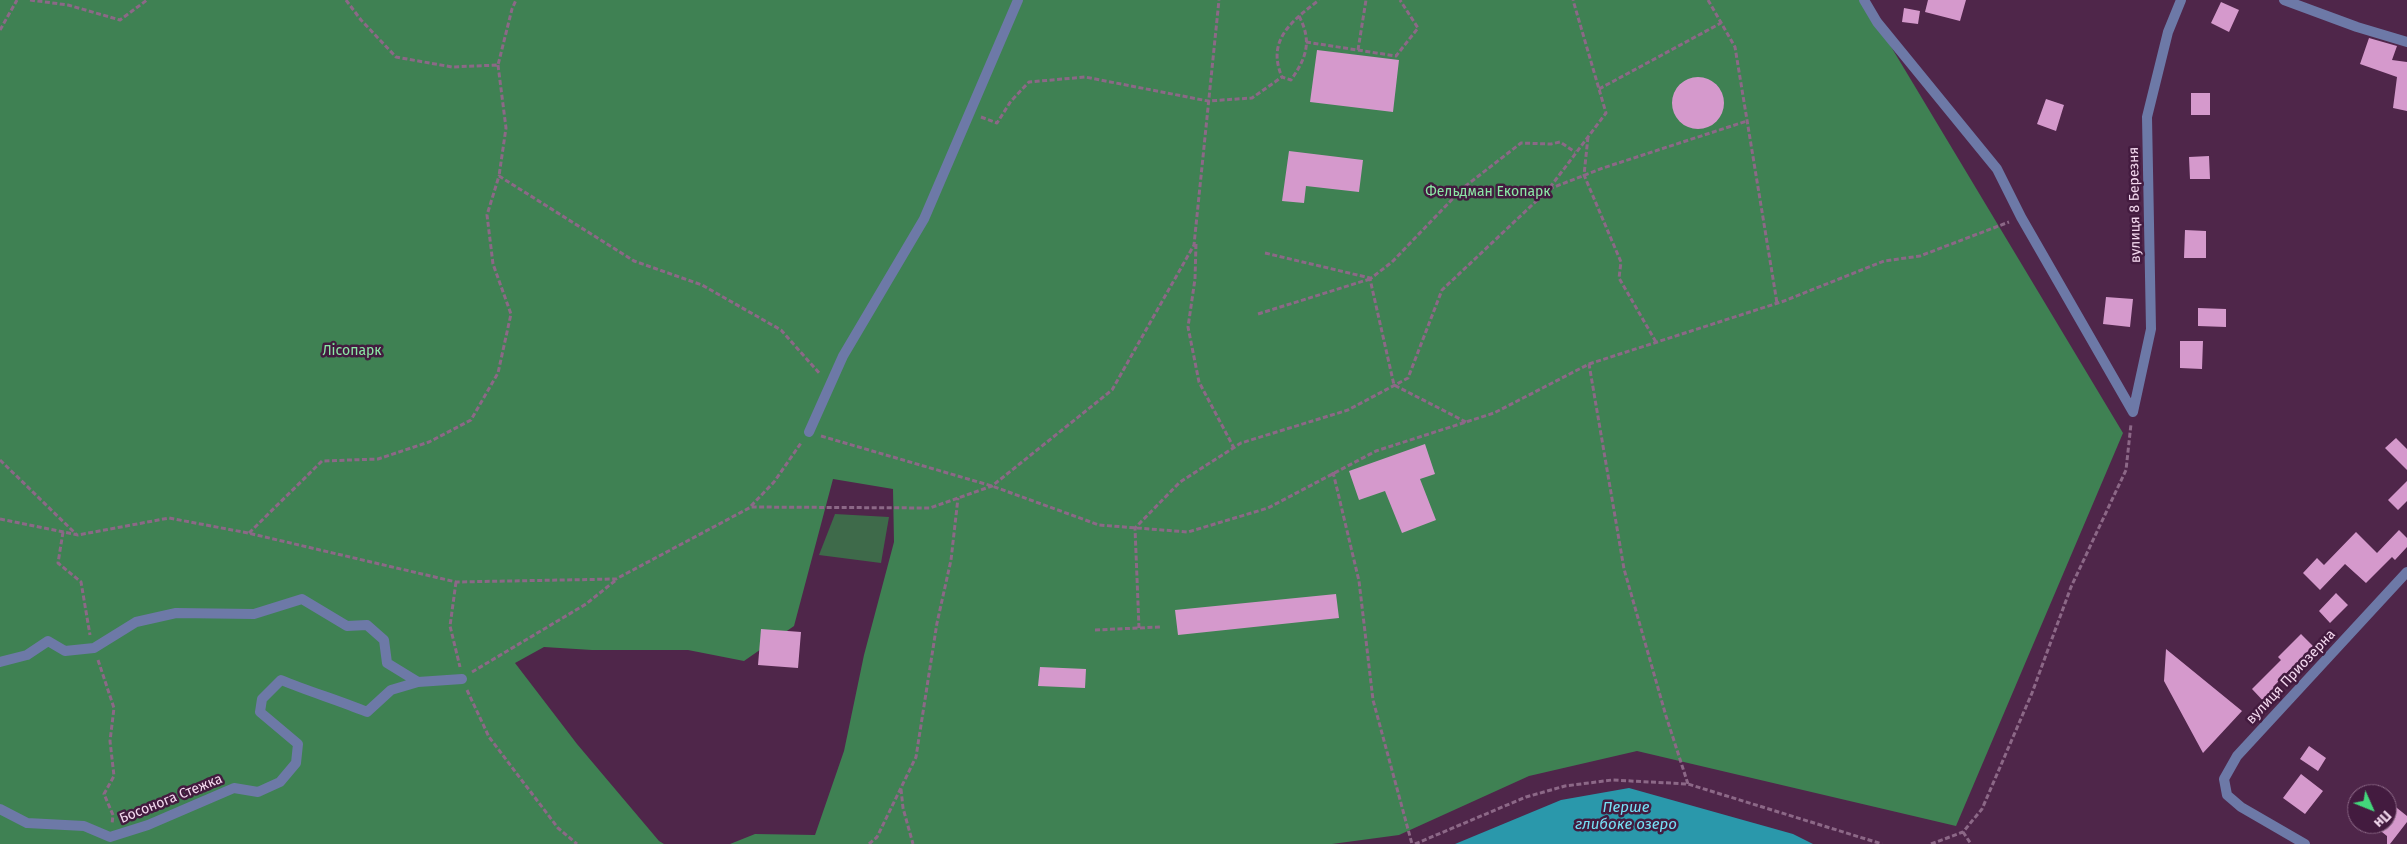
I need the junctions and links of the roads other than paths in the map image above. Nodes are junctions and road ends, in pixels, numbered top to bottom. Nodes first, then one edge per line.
1 (1018, 0) edge
2 (1864, 0) edge
3 (2181, 0) edge
4 (2284, 0) edge
5 (2407, 42) edge
6 (809, 432) road end
7 (2407, 572) edge
8 (0, 662) edge
9 (462, 679) road end
10 (418, 682) junction
11 (0, 809) edge
12 (2305, 844) edge

1 - 6 street
2 - 3 street, вулиця 8 Березня
4 - 5 street
7 - 12 street, вулиця Приозерна
8 - 10 street
9 - 10 street, Босонога Стежка
10 - 11 street, Босонога Стежка

